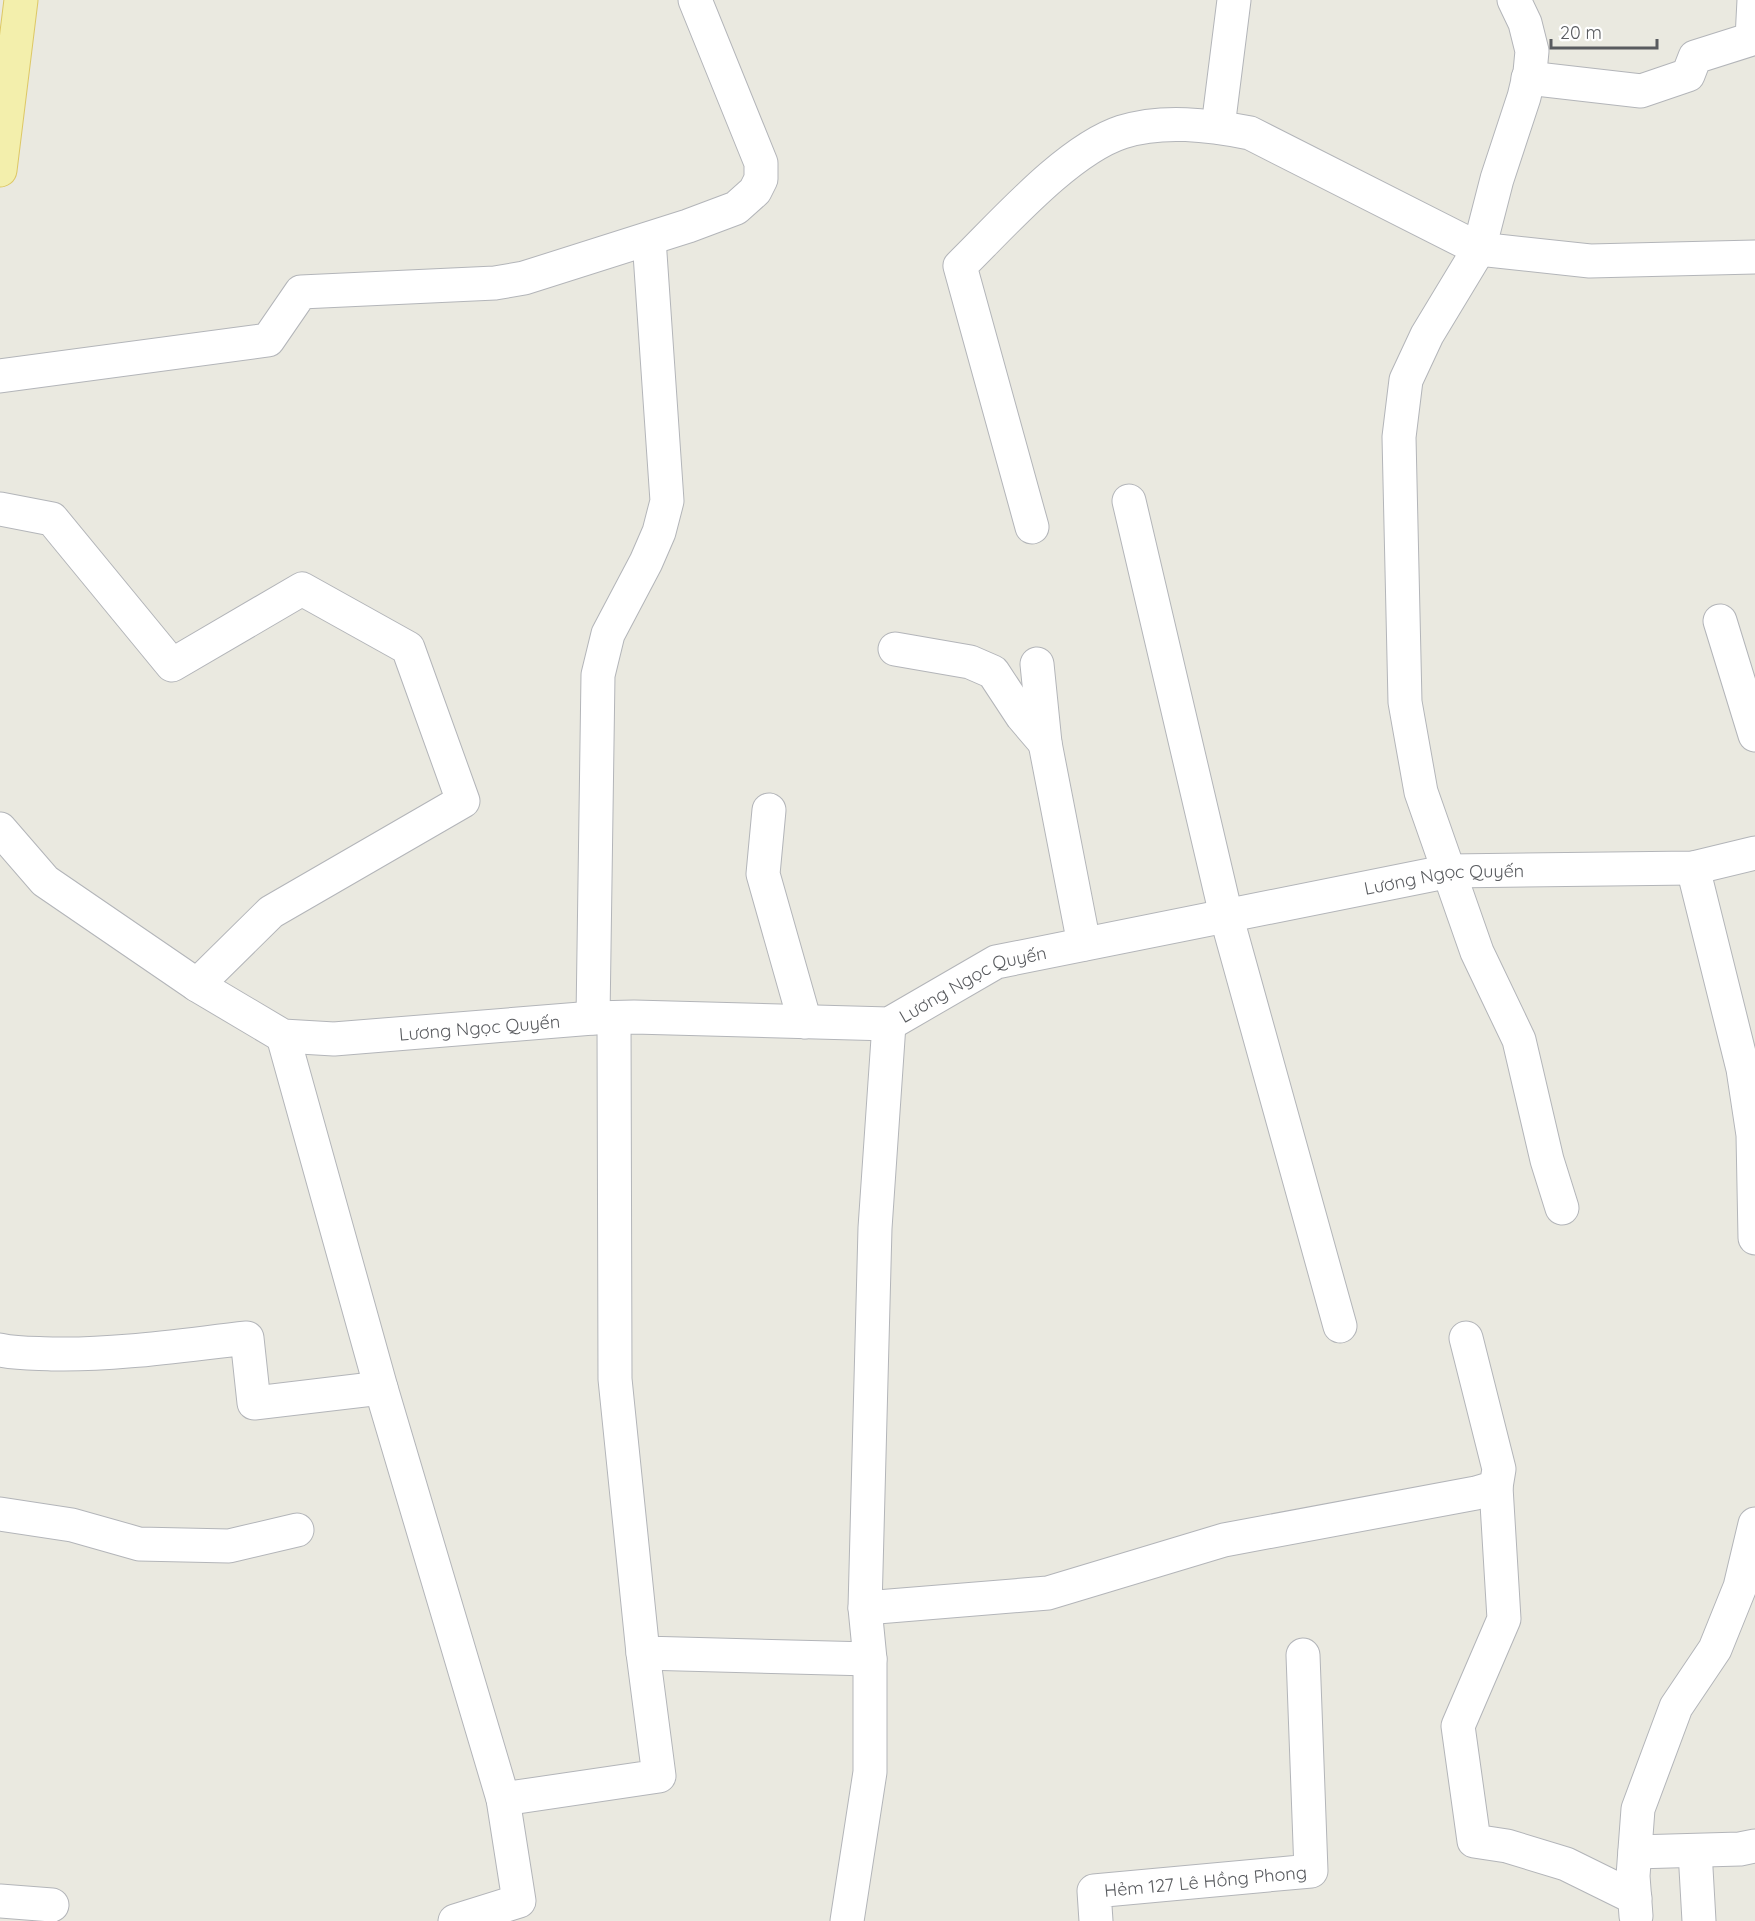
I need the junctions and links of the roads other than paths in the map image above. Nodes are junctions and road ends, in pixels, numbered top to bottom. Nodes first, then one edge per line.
1 (21, 0) edge
2 (695, 0) edge
3 (1234, 0) edge
4 (1514, 0) edge
5 (1754, 0) edge
6 (1528, 78) junction
7 (1218, 127) junction
8 (0, 170) edge
9 (649, 239) junction
10 (1479, 249) junction
11 (1753, 263) edge
12 (0, 376) edge
13 (1129, 501) dead end
14 (0, 508) edge
15 (1032, 527) dead end
16 (1720, 621) dead end
17 (895, 649) dead end
18 (1037, 663) dead end
19 (1755, 735) edge
20 (1046, 742) junction
21 (769, 810) dead end
22 (0, 829) edge
23 (1755, 853) edge
24 (1693, 868) junction
25 (1450, 871) junction
26 (1227, 915) junction
27 (1084, 944) junction
28 (197, 985) junction
29 (603, 1018) junction
30 (805, 1022) junction
31 (889, 1024) junction
32 (283, 1036) junction
33 (1562, 1208) dead end
34 (1755, 1238) edge
35 (1340, 1326) dead end
36 (1466, 1338) dead end
37 (0, 1350) edge
38 (381, 1388) junction
39 (1496, 1487) junction
40 (0, 1514) edge
41 (1755, 1524) edge
42 (297, 1530) dead end
43 (865, 1608) junction
44 (643, 1653) junction
45 (1303, 1655) dead end
46 (870, 1659) junction
47 (503, 1799) junction
48 (1755, 1846) edge
49 (1695, 1851) junction
50 (1635, 1852) junction
51 (0, 1901) edge
52 (52, 1905) dead end
53 (1636, 1910) edge
54 (455, 1921) edge
55 (847, 1921) edge
56 (1096, 1921) edge
57 (1699, 1921) edge

1 - 8 main road
2 - 9 street
3 - 7 street
4 - 6 street
5 - 6 street
6 - 10 street
7 - 10 street
7 - 15 street
9 - 12 street
9 - 29 street
10 - 11 street
10 - 25 street
13 - 26 street
14 - 28 street
16 - 19 street
17 - 20 street
18 - 20 street
20 - 27 street
21 - 30 street
22 - 28 street, Lương Ngọc Quyến
23 - 24 street, Lương Ngọc Quyến
24 - 25 street, Lương Ngọc Quyến
24 - 34 street
25 - 26 street, Lương Ngọc Quyến
25 - 33 street
26 - 27 street, Lương Ngọc Quyến
26 - 35 street
27 - 31 street, Lương Ngọc Quyến
28 - 32 street, Lương Ngọc Quyến
29 - 30 street, Lương Ngọc Quyến
29 - 32 street, Lương Ngọc Quyến
29 - 44 street
30 - 31 street, Lương Ngọc Quyến
31 - 43 street
32 - 38 street
36 - 39 street
37 - 38 street
38 - 47 street
39 - 43 street
39 - 53 street
40 - 42 street
41 - 50 street
43 - 46 street
44 - 46 street
44 - 47 street
45 - 56 street, Hẻm 127 Lê Hồng Phong
46 - 55 street
47 - 54 street
48 - 49 street
49 - 50 street
49 - 57 street
50 - 53 street
51 - 52 street

